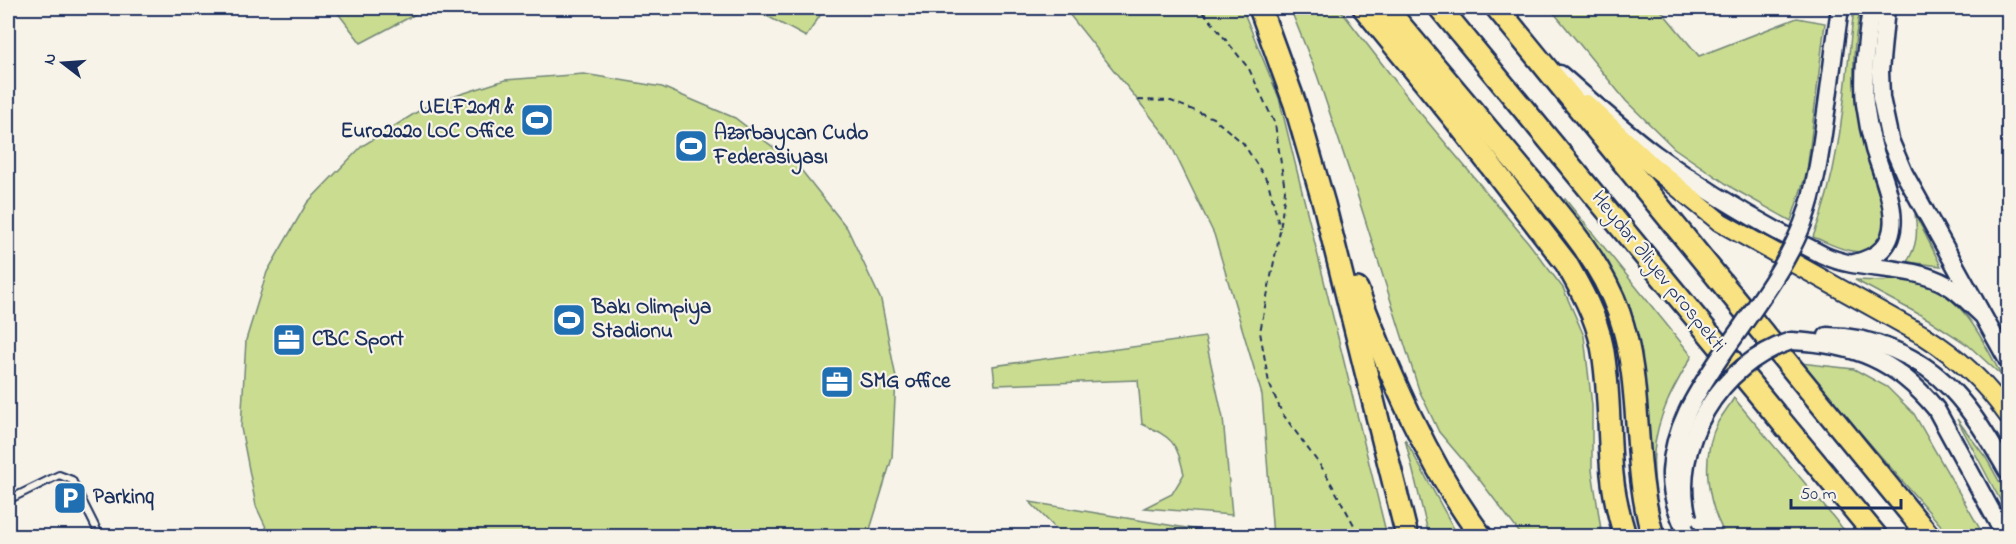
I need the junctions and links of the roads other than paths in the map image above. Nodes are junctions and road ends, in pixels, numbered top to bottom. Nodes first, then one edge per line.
1 (1260, 8) edge
2 (1364, 8) edge
3 (1386, 8) edge
4 (1440, 8) edge
5 (1497, 8) edge
6 (1840, 8) edge
7 (1870, 8) edge
8 (1886, 8) edge
9 (1533, 52) junction
10 (1324, 204) junction
11 (1848, 264) junction
12 (1981, 314) junction
13 (1791, 341) junction
14 (2008, 362) edge
15 (2008, 415) edge
16 (2008, 472) edge
17 (8, 501) edge
18 (100, 537) edge
19 (1407, 537) edge
20 (1481, 537) edge
21 (1624, 537) edge
22 (1653, 537) edge
23 (1688, 537) edge
24 (1694, 537) edge
25 (1876, 537) edge
26 (1929, 537) edge
27 (2005, 537) edge

1 - 10 highway
2 - 21 highway
3 - 22 highway
4 - 25 highway, Heydər Əliyev prospekti
5 - 9 highway, Heydər Əliyev prospekti
6 - 23 main road, bridge
7 - 11 main road
8 - 12 main road
9 - 11 main road
9 - 15 main road
9 - 26 highway, Heydər Əliyev prospekti
10 - 19 highway
10 - 20 highway
11 - 12 main road
12 - 14 main road
13 - 16 main road
13 - 24 main road, bridge
13 - 27 main road
17 - 18 lane

